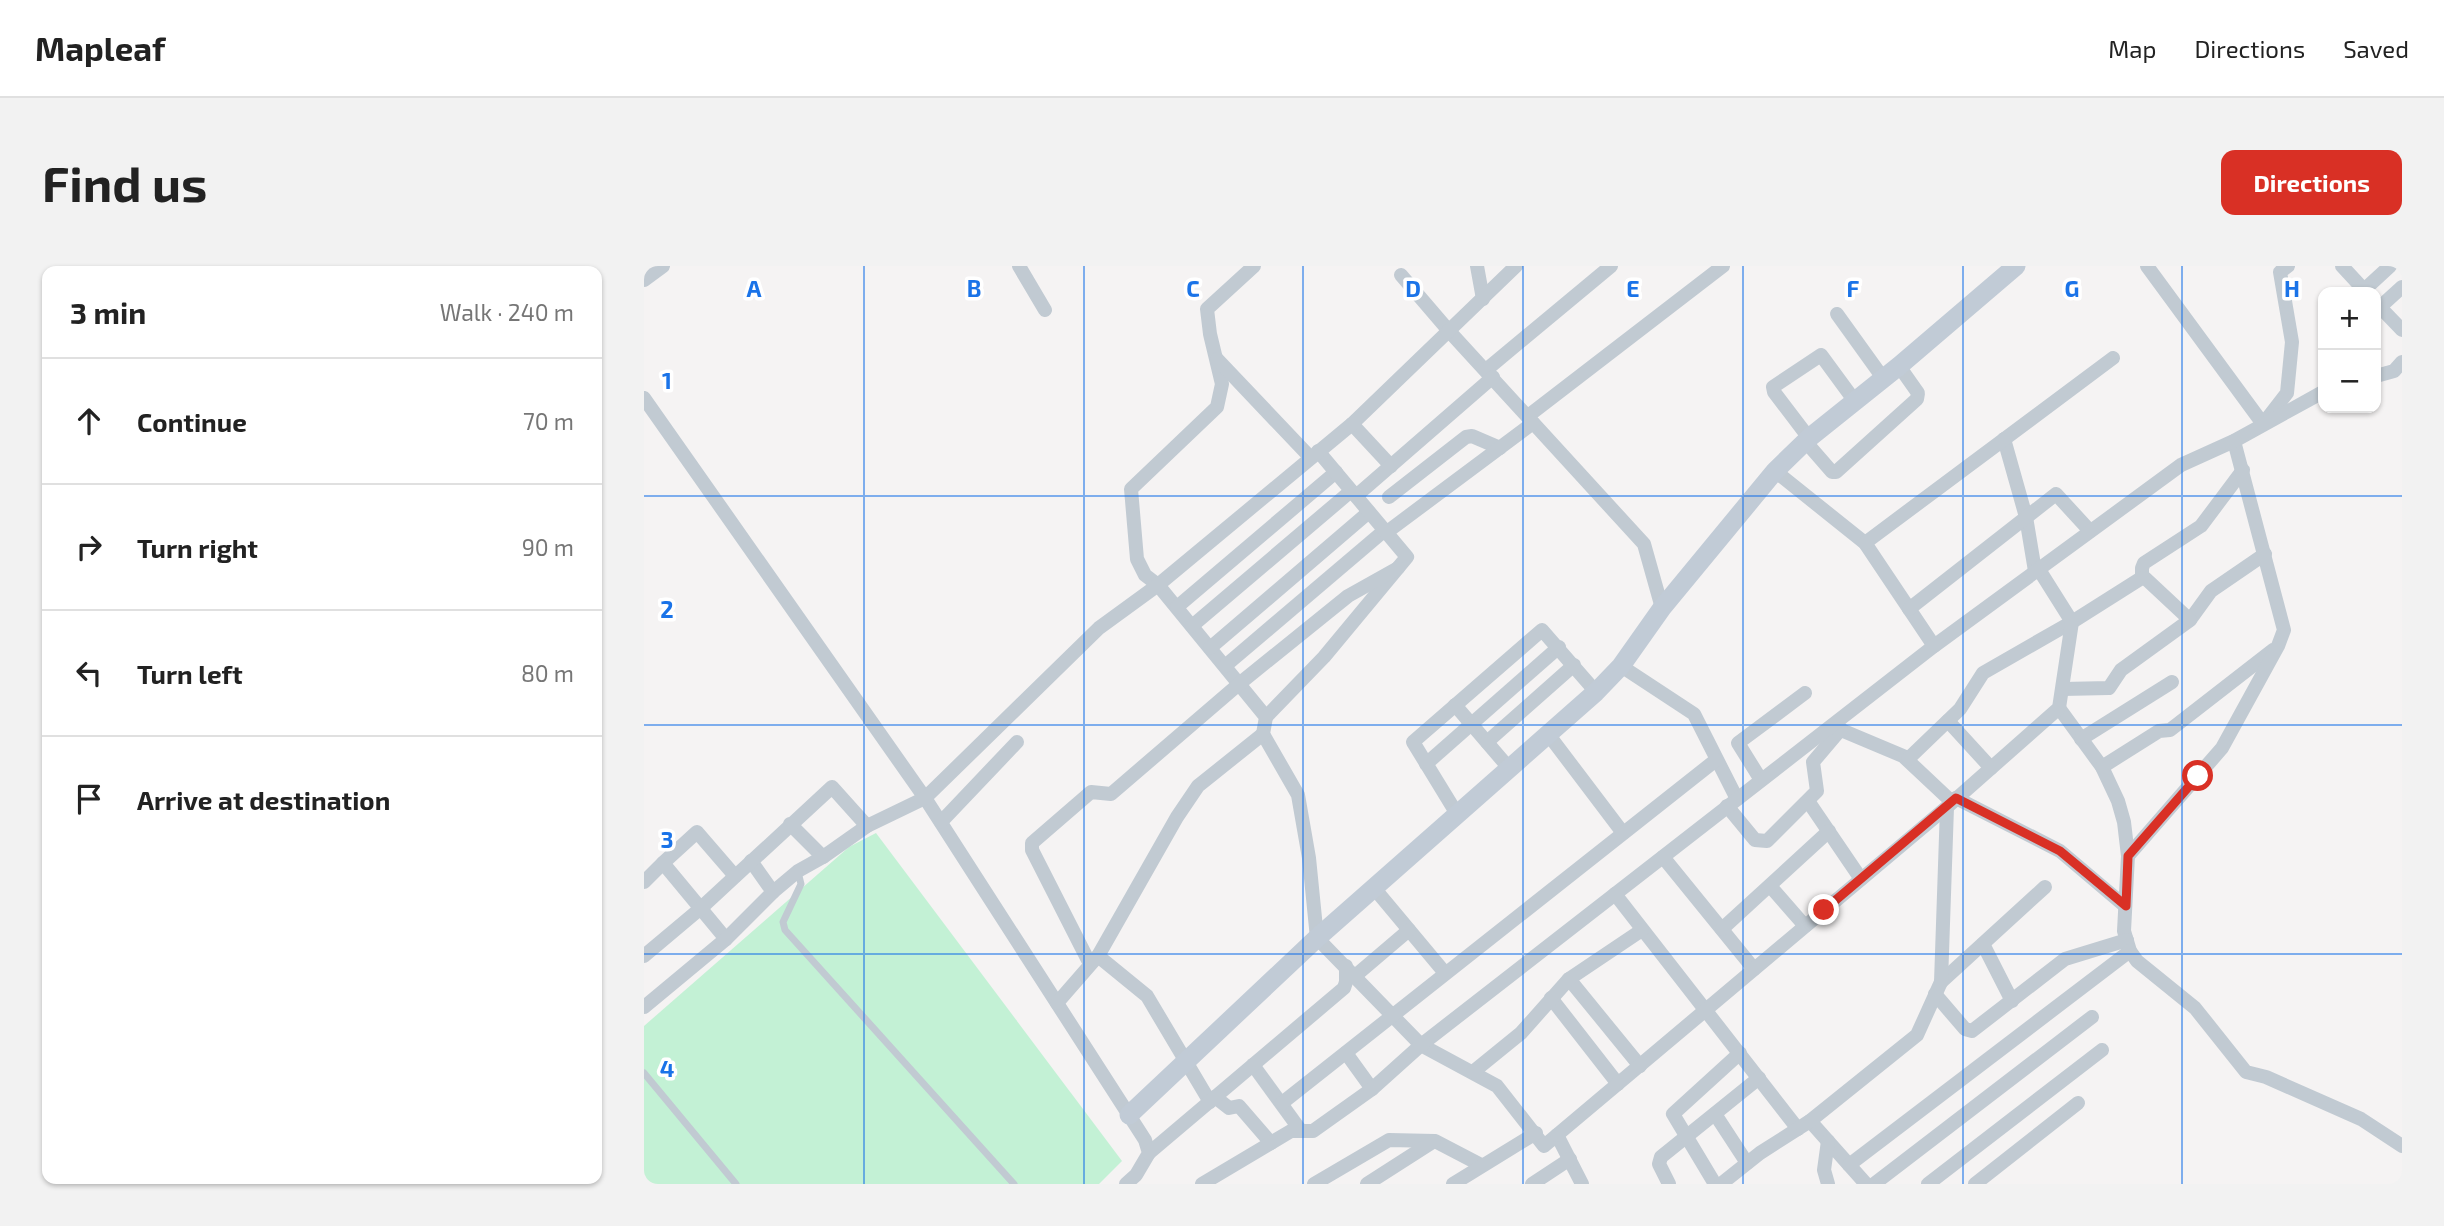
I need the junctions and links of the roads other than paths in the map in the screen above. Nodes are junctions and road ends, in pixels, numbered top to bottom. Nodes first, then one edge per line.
1 (663, 266) edge
2 (1019, 266) edge
3 (1254, 266) edge
4 (1477, 266) edge
5 (1516, 266) edge
6 (1611, 266) edge
7 (1723, 266) edge
8 (2016, 266) edge
9 (2147, 266) edge
10 (2342, 266) edge
11 (2390, 266) edge
12 (2283, 268) edge
13 (1236, 272) edge
14 (1401, 275) dead end
15 (644, 280) edge
16 (2361, 287) edge
17 (2369, 287) edge
18 (2402, 287) edge
19 (1482, 299) junction
20 (2381, 303) edge
21 (2381, 308) edge
22 (1045, 310) dead end
23 (1837, 314) dead end
24 (2402, 330) edge
25 (1449, 331) junction
26 (1215, 357) junction
27 (2113, 358) dead end
28 (2402, 362) edge
29 (1899, 366) junction
30 (1489, 374) junction
31 (2381, 375) edge
32 (1883, 378) junction
33 (2318, 395) edge
34 (644, 398) edge
35 (1854, 400) junction
36 (1531, 419) junction
37 (1352, 424) junction
38 (2263, 424) junction
39 (2004, 439) junction
40 (1807, 440) junction
41 (2234, 441) junction
42 (1500, 447) junction
43 (1314, 454) junction
44 (1391, 466) junction
45 (2243, 470) junction
46 (1775, 471) junction
47 (1336, 472) junction
48 (1354, 493) junction
49 (1389, 497) dead end
50 (1369, 512) junction
51 (2026, 517) junction
52 (1386, 531) junction
53 (2090, 531) junction
54 (1865, 543) junction
55 (2265, 554) junction
56 (1398, 568) junction
57 (2036, 570) junction
58 (2142, 578) junction
59 (1158, 584) junction
60 (1266, 600) junction
61 (1177, 607) junction
62 (1662, 608) junction
63 (1909, 609) junction
64 (1282, 618) junction
65 (2190, 620) junction
66 (2072, 622) junction
67 (1192, 626) junction
68 (1934, 646) junction
69 (2278, 646) junction
70 (1559, 647) junction
71 (1210, 648) junction
72 (1574, 665) junction
73 (1225, 666) junction
74 (1621, 666) junction
75 (2172, 682) dead end
76 (1239, 684) junction
77 (2063, 689) junction
78 (1596, 692) junction
79 (1805, 692) dead end
80 (1455, 705) junction
81 (2059, 708) junction
82 (1266, 717) junction
83 (1948, 721) junction
84 (1472, 724) junction
85 (1836, 727) junction
86 (1548, 733) junction
87 (1262, 734) junction
88 (2081, 739) junction
89 (1017, 742) dead end
90 (1487, 742) junction
91 (1908, 759) junction
92 (1716, 760) junction
93 (1426, 764) junction
94 (2102, 767) junction
95 (1509, 768) junction
96 (1991, 768) junction
97 (1761, 780) junction
98 (925, 798) junction
99 (1808, 801) junction
100 (1952, 802) junction
101 (1732, 803) junction
102 (1457, 814) junction
103 (941, 822) junction
104 (790, 824) junction
105 (867, 826) junction
106 (1829, 831) junction
107 (1623, 833) junction
108 (2128, 856) junction
109 (1663, 857) junction
110 (823, 858) junction
111 (751, 861) junction
112 (663, 863) junction
113 (798, 871) junction
114 (735, 876) junction
115 (1861, 879) junction
116 (644, 882) edge
117 (1770, 886) junction
118 (2045, 887) dead end
119 (1374, 888) junction
120 (773, 892) junction
121 (1615, 894) junction
122 (2126, 906) junction
123 (701, 908) junction
124 (1805, 926) junction
125 (1722, 929) junction
126 (1409, 930) junction
127 (1642, 930) junction
128 (1317, 938) junction
129 (726, 939) junction
130 (1983, 944) junction
131 (2128, 945) junction
132 (644, 956) edge
133 (1094, 960) junction
134 (1754, 969) junction
135 (1350, 971) junction
136 (1445, 973) junction
137 (1569, 979) junction
138 (1938, 988) junction
139 (1551, 998) junction
140 (2012, 1001) junction
141 (1058, 1003) junction
142 (645, 1005) edge
143 (1704, 1011) junction
144 (1392, 1015) junction
145 (2092, 1017) dead end
146 (1421, 1045) junction
147 (2102, 1050) dead end
148 (1346, 1053) junction
149 (1740, 1054) junction
150 (1185, 1062) junction
151 (1253, 1065) junction
152 (1640, 1066) junction
153 (1473, 1072) junction
154 (644, 1073) edge
155 (1759, 1079) junction
156 (1618, 1084) junction
157 (1372, 1089) junction
158 (1212, 1099) junction
159 (1282, 1102) junction
160 (2078, 1103) dead end
161 (1714, 1114) junction
162 (1129, 1115) junction
163 (1804, 1125) junction
164 (1301, 1131) junction
165 (1536, 1133) junction
166 (1557, 1135) junction
167 (1686, 1137) junction
168 (1435, 1141) junction
169 (1828, 1142) junction
170 (1271, 1143) junction
171 (2402, 1146) edge
172 (1149, 1153) junction
173 (1570, 1160) junction
174 (1747, 1163) junction
175 (1481, 1165) junction
176 (1849, 1165) junction
177 (736, 1184) edge
178 (1014, 1184) edge
179 (1126, 1184) edge
180 (1202, 1184) edge
181 (1314, 1184) edge
182 (1367, 1184) edge
183 (1444, 1184) edge
184 (1451, 1184) edge
185 (1532, 1184) edge
186 (1582, 1184) edge
187 (1668, 1184) edge
188 (1715, 1184) edge
189 (1721, 1184) edge
190 (1828, 1184) edge
191 (1866, 1184) edge
192 (1874, 1184) edge
193 (1928, 1184) edge
194 (1975, 1184) edge

1 - 15 street
2 - 22 street
3 - 13 street
4 - 19 street
5 - 19 street
6 - 30 street
7 - 36 street
8 - 29 street
9 - 38 street
10 - 16 street
11 - 17 street
12 - 38 street
13 - 26 street
14 - 25 street
18 - 20 street
19 - 25 street
21 - 24 street
23 - 32 street
25 - 30 street
25 - 37 street
26 - 43 street
26 - 59 street
27 - 39 street
28 - 31 street
29 - 32 street
29 - 40 street
30 - 36 street
30 - 44 street
32 - 35 street
33 - 38 street
34 - 98 street
35 - 40 street
35 - 40 street
36 - 42 street
36 - 62 street
37 - 43 street
37 - 44 street
38 - 41 street
39 - 51 street
39 - 54 street
40 - 46 street
41 - 45 street
41 - 53 street
42 - 49 street
42 - 52 street
43 - 47 street
43 - 59 street
44 - 48 street
45 - 55 street
45 - 58 street
46 - 54 street
46 - 62 street
47 - 48 street
47 - 61 street
48 - 50 street
48 - 67 street
50 - 52 street
50 - 60 street
51 - 53 street
51 - 57 street
51 - 63 street
52 - 56 street
52 - 64 street
53 - 57 street
54 - 63 street
55 - 65 street
55 - 69 street
56 - 76 street
56 - 82 street
57 - 66 street
57 - 68 street
58 - 65 street
58 - 66 street
59 - 61 street
59 - 98 street
60 - 64 street
60 - 71 street
61 - 67 street
62 - 74 street
63 - 68 street
64 - 73 street
65 - 77 street
66 - 77 street
66 - 83 street
67 - 71 street
68 - 85 street
69 - 94 street
69 - 108 street
70 - 72 street
70 - 80 street
70 - 84 street
71 - 73 street
72 - 78 street
72 - 90 street
73 - 76 street
74 - 78 street
74 - 92 street
75 - 88 street
76 - 82 street
76 - 133 street
77 - 81 street
78 - 86 street
79 - 97 street
80 - 84 street
80 - 93 street
81 - 88 street
81 - 96 street
82 - 87 street
83 - 91 street
83 - 96 street
84 - 90 street
84 - 93 street
85 - 91 street
85 - 97 street
85 - 99 street
86 - 95 street
86 - 107 street
87 - 128 street
87 - 133 street
88 - 94 street
89 - 103 street
90 - 95 street
91 - 100 street
92 - 101 street
92 - 107 street
93 - 102 street
94 - 108 street
95 - 102 street
96 - 100 street
97 - 101 street
98 - 103 street
98 - 105 street
99 - 101 street
99 - 106 street
100 - 115 street
100 - 122 street
100 - 138 street
101 - 109 street
102 - 119 street
103 - 141 street
104 - 105 street
104 - 110 street
104 - 111 street
105 - 110 street
106 - 115 street
106 - 117 street
107 - 136 street
108 - 122 street
109 - 121 street
109 - 125 street
110 - 113 street
111 - 114 street
111 - 120 street
112 - 114 street
112 - 116 street
112 - 123 street
113 - 120 street
113 - 178 lane
114 - 123 street
115 - 124 street
117 - 124 street
117 - 125 street
118 - 130 street
119 - 126 street
119 - 128 street
120 - 129 street
121 - 127 street
121 - 146 street
122 - 131 street
123 - 129 street
123 - 132 street
124 - 134 street
125 - 134 street
126 - 135 street
126 - 136 street
127 - 137 street
127 - 143 street
128 - 135 street
128 - 150 street
129 - 142 street
130 - 138 street
130 - 140 street
131 - 140 street
131 - 171 street
131 - 176 street
133 - 141 street
133 - 150 street
134 - 143 street
135 - 144 street
135 - 151 street
136 - 144 street
137 - 139 street
137 - 152 street
138 - 140 street
138 - 163 street
139 - 153 street
139 - 156 street
141 - 162 street
143 - 149 street
143 - 152 street
144 - 146 street
144 - 148 street
145 - 192 street
146 - 153 street
146 - 157 street
147 - 193 street
148 - 157 street
148 - 159 street
149 - 155 street
149 - 167 street
150 - 158 street
150 - 162 street
151 - 158 street
151 - 159 street
152 - 156 street
153 - 165 street
154 - 177 lane
155 - 161 street
155 - 163 street
156 - 166 street
157 - 164 street
158 - 170 street
158 - 172 street
159 - 164 street
160 - 194 street
161 - 167 street
161 - 174 street
162 - 172 street
163 - 169 street
163 - 174 street
164 - 170 street
165 - 166 street
165 - 175 street
166 - 173 street
167 - 187 street
167 - 188 street
168 - 175 street
168 - 181 street
168 - 182 street
169 - 176 street
169 - 190 street
170 - 180 street
172 - 179 street
173 - 185 street
173 - 186 street
174 - 189 street
175 - 184 street
176 - 191 street
183 - 184 street

